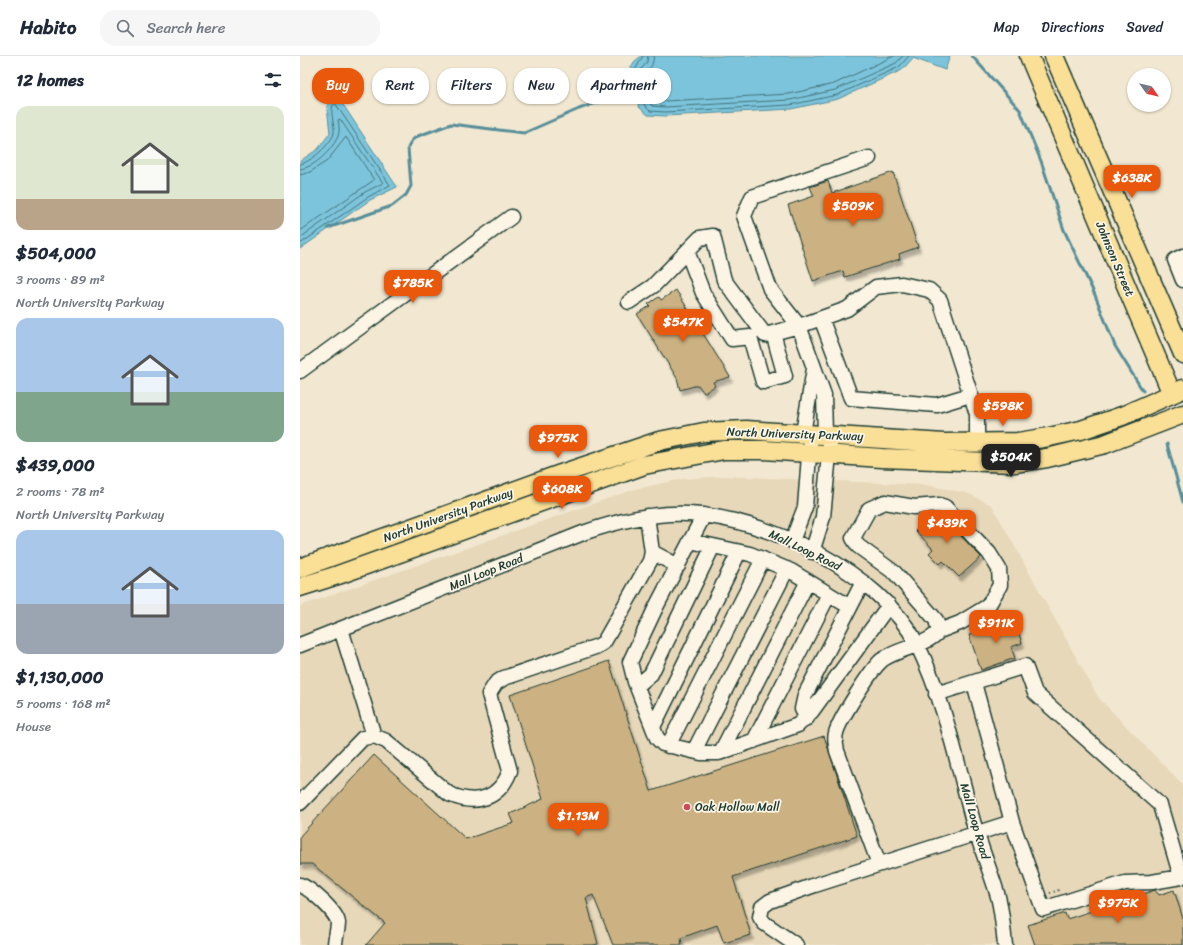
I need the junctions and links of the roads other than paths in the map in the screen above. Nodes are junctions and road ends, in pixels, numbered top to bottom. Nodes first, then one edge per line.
1 (1028, 56) edge
2 (1054, 56) edge
3 (869, 158) dead end
4 (511, 217) dead end
5 (687, 251) junction
6 (1183, 256) edge
7 (1183, 280) edge
8 (629, 302) dead end
9 (821, 318) junction
10 (799, 326) junction
11 (769, 334) junction
12 (750, 337) junction
13 (1183, 354) edge
14 (814, 367) junction
15 (300, 371) edge
16 (1178, 391) edge
17 (970, 395) junction
18 (1183, 416) edge
19 (818, 434) junction
20 (977, 442) junction
21 (810, 452) junction
22 (829, 454) junction
23 (704, 515) junction
24 (647, 516) junction
25 (690, 541) junction
26 (792, 541) junction
27 (713, 546) junction
28 (652, 552) junction
29 (739, 552) junction
30 (812, 552) junction
31 (763, 559) junction
32 (678, 566) junction
33 (300, 568) edge
34 (787, 570) junction
35 (808, 581) junction
36 (863, 582) junction
37 (300, 587) edge
38 (829, 594) junction
39 (889, 605) junction
40 (850, 607) junction
41 (341, 629) junction
42 (939, 631) junction
43 (916, 643) junction
44 (300, 645) edge
45 (974, 683) junction
46 (637, 686) junction
47 (936, 694) junction
48 (807, 718) junction
49 (653, 727) junction
50 (374, 736) junction
51 (754, 741) junction
52 (668, 746) junction
53 (694, 751) junction
54 (721, 752) junction
55 (300, 803) edge
56 (1012, 822) junction
57 (977, 833) junction
58 (879, 864) junction
59 (300, 885) edge
60 (335, 945) edge
61 (796, 945) edge
62 (1005, 945) edge

1 - 16 main road, Johnson Street
2 - 13 main road, Johnson Street
3 - 10 street
4 - 15 street
5 - 8 street
5 - 11 street
5 - 12 street
6 - 7 street
9 - 10 street
9 - 17 street
9 - 17 street
10 - 11 street
10 - 14 street
11 - 12 street
11 - 12 street
14 - 19 street
14 - 19 street
16 - 18 street, Johnson Street
16 - 20 main road, North University Parkway
17 - 20 street
18 - 22 main road, North University Parkway
19 - 20 main road, North University Parkway
19 - 21 street
19 - 22 street
19 - 33 main road, North University Parkway
21 - 22 main road, North University Parkway
21 - 26 street
21 - 37 main road, North University Parkway
22 - 30 street
23 - 24 street, Mall Loop Road
23 - 25 street
23 - 26 street, Mall Loop Road
24 - 28 street
24 - 41 street, Mall Loop Road
25 - 27 street
25 - 32 street
26 - 30 street, Mall Loop Road
27 - 29 street
27 - 46 street
28 - 32 street
28 - 50 street
29 - 31 street
29 - 49 street
30 - 36 street, Mall Loop Road
31 - 34 street
31 - 52 street
32 - 46 street
34 - 35 street
34 - 53 street
35 - 38 street
35 - 54 street
36 - 39 street, Mall Loop Road
36 - 40 street
38 - 40 street
38 - 51 street
39 - 43 street, Mall Loop Road
39 - 48 street
40 - 48 street
41 - 44 street, Mall Loop Road
41 - 50 street
42 - 42 street
42 - 43 street
43 - 47 street, Mall Loop Road
43 - 58 street
45 - 47 street
45 - 56 street
45 - 56 street
46 - 49 street
47 - 57 street, Mall Loop Road
48 - 51 street
49 - 52 street
50 - 55 street
51 - 54 street
52 - 53 street
53 - 54 street
56 - 57 street
57 - 58 street
57 - 62 street, Mall Loop Road
58 - 61 street
59 - 60 street

